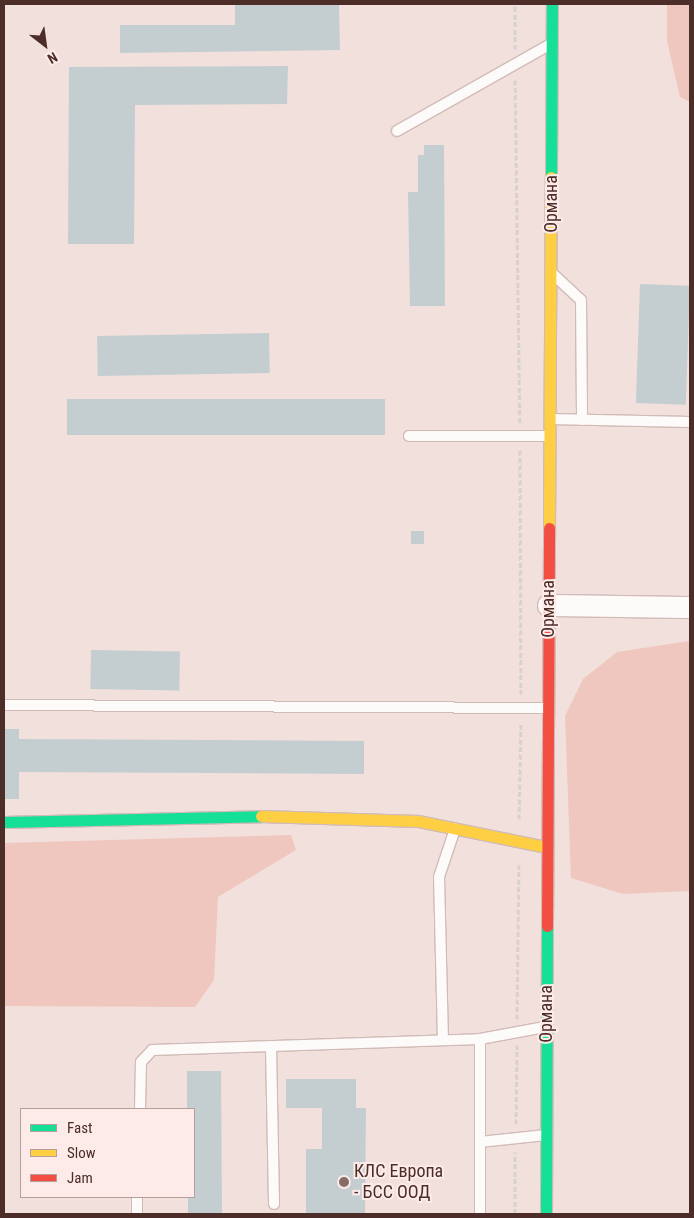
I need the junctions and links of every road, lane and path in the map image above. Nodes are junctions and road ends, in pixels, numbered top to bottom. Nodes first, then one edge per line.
1 (552, 4) edge
2 (552, 43) junction
3 (397, 131) dead end
4 (550, 270) junction
5 (550, 420) junction
6 (582, 420) junction
7 (690, 422) edge
8 (409, 436) dead end
9 (549, 436) junction
10 (548, 605) junction
11 (690, 607) edge
12 (4, 704) edge
13 (547, 708) junction
14 (4, 822) edge
15 (455, 828) junction
16 (546, 847) junction
17 (546, 1027) junction
18 (480, 1039) junction
19 (443, 1040) junction
20 (271, 1046) junction
21 (140, 1108) edge
22 (546, 1135) junction
23 (480, 1142) junction
24 (137, 1198) edge
25 (274, 1204) dead end
26 (137, 1214) edge
27 (480, 1214) edge
28 (546, 1214) edge

1 - 2 street, Ормана
2 - 3 lane
2 - 4 street, Ормана
4 - 5 street, Ормана
4 - 6 lane
5 - 6 lane
5 - 9 street, Ормана
6 - 7 lane
8 - 9 lane
9 - 10 street, Ормана
10 - 11 street
10 - 13 street, Ормана
12 - 13 lane
13 - 16 street, Ормана
14 - 15 street
15 - 16 street
15 - 19 lane
16 - 17 street, Ормана
17 - 18 lane
17 - 22 street, Ормана
18 - 19 lane
18 - 23 lane
19 - 20 lane
20 - 21 lane
20 - 25 lane
22 - 23 lane
22 - 28 street, Ормана
23 - 27 lane
24 - 26 lane

